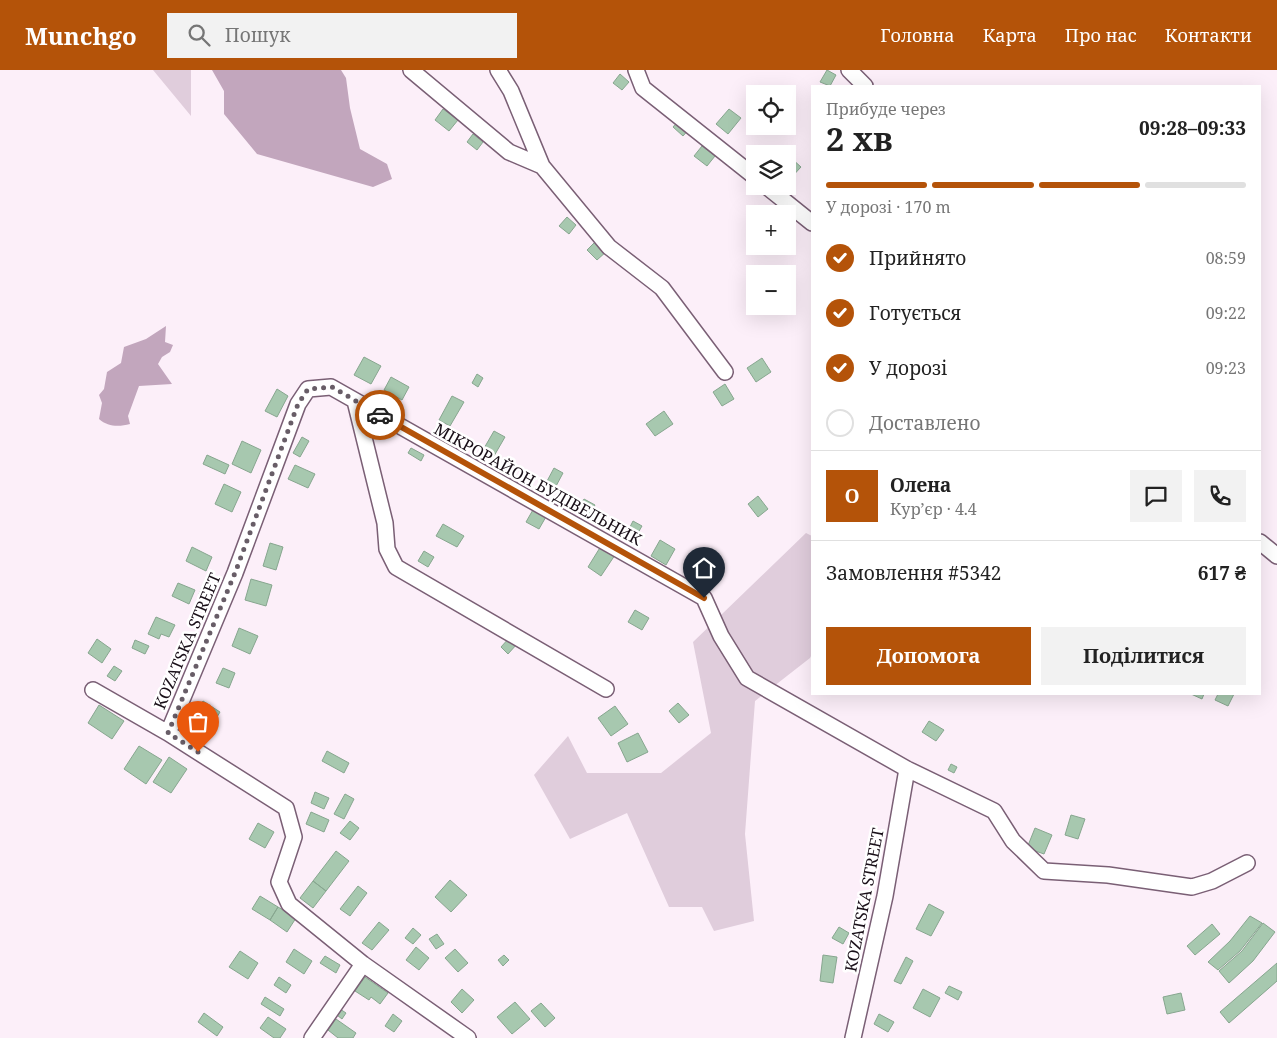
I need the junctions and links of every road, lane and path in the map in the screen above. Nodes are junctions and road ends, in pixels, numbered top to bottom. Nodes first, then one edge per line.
1 (411, 70) edge
2 (498, 70) edge
3 (636, 70) edge
4 (849, 70) edge
5 (864, 85) edge
6 (542, 166) junction
7 (746, 170) edge
8 (777, 195) edge
9 (811, 222) edge
10 (725, 372) dead end
11 (308, 389) joint
12 (355, 401) junction
13 (1261, 543) edge
14 (1277, 556) edge
15 (606, 689) dead end
16 (93, 690) dead end
17 (168, 733) junction
18 (907, 769) junction
19 (1247, 863) dead end
20 (364, 964) junction
21 (312, 1038) edge
22 (468, 1038) edge
23 (853, 1038) edge

1 - 6 street
2 - 6 street
3 - 7 street
4 - 5 street
6 - 10 street
8 - 9 street
11 - 12 street, МІКРОРАЙОН БУДІВЕЛЬНИК
11 - 17 street, KOZATSKA STREET
12 - 15 street
12 - 18 street, МІКРОРАЙОН БУДІВЕЛЬНИК
13 - 14 street
16 - 17 street
17 - 20 street, KOZATSKA STREET
18 - 19 street
18 - 23 street, KOZATSKA STREET
20 - 21 street
20 - 22 street, KOZATSKA STREET

